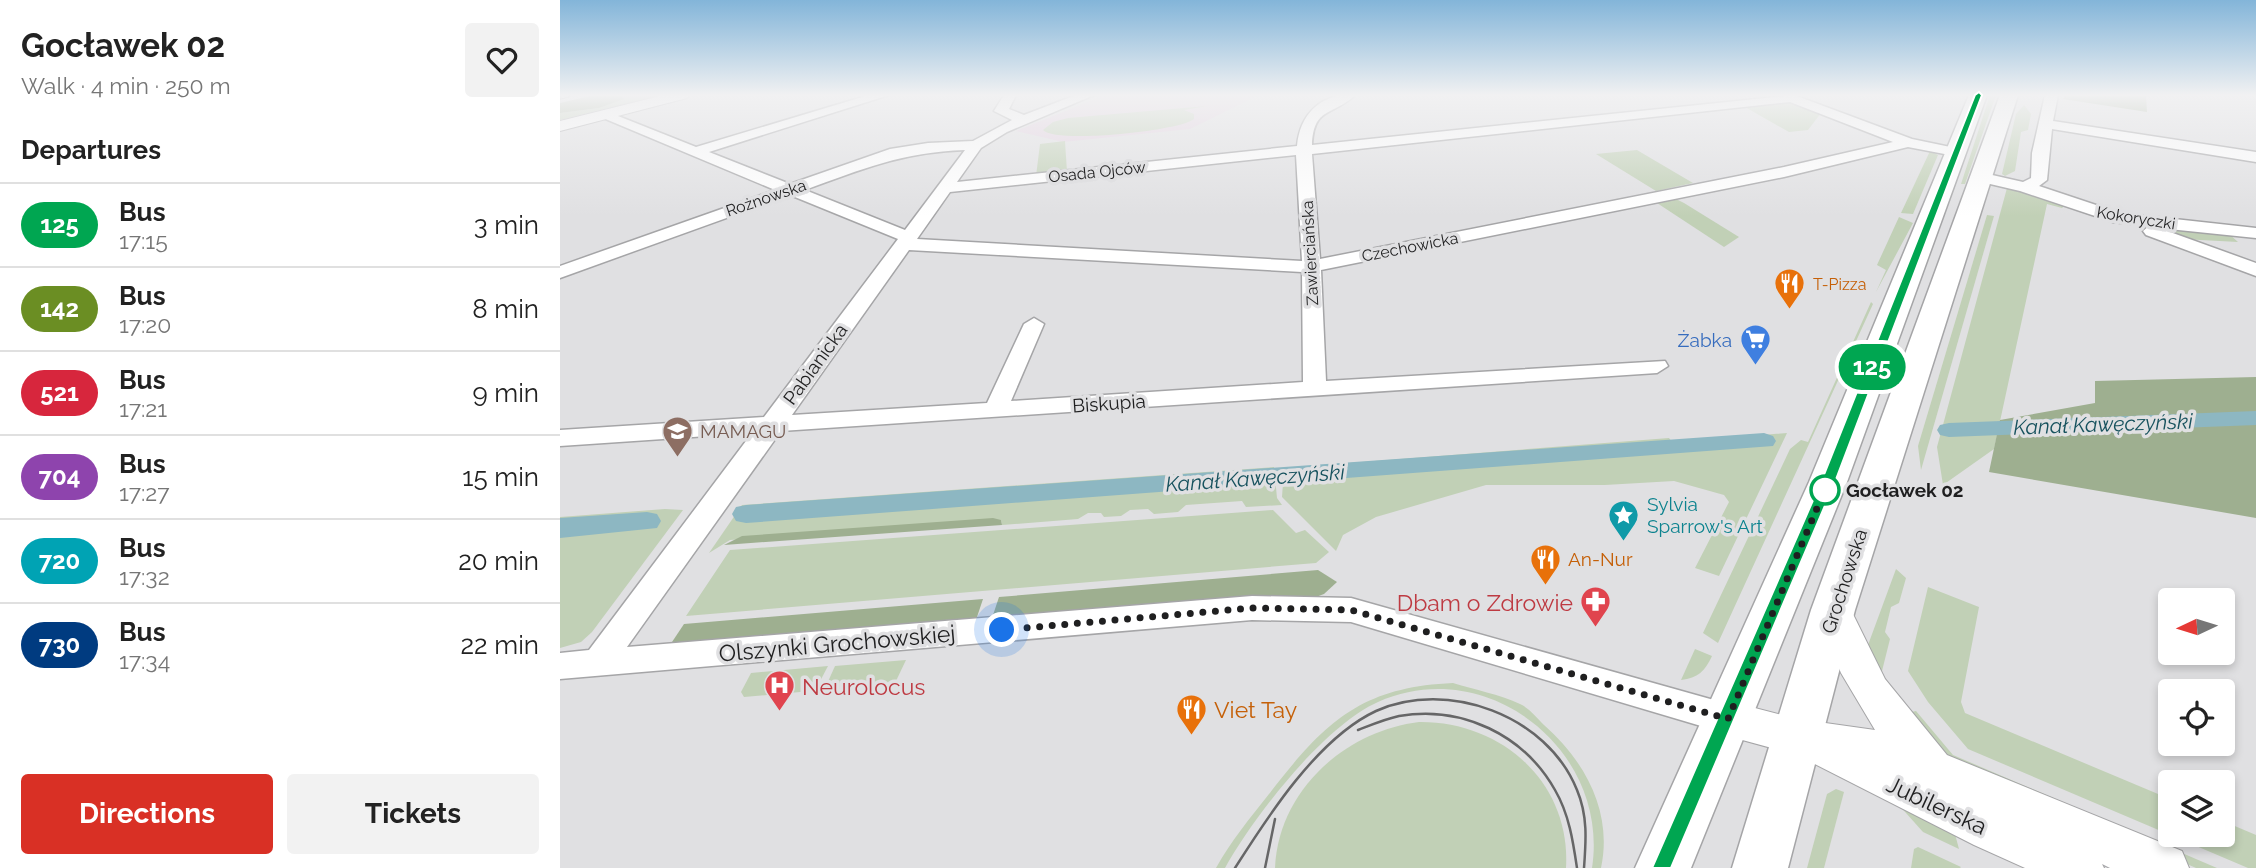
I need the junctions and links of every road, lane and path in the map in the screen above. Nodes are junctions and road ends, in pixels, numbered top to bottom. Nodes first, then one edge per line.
1 (653, 136) edge
2 (748, 136) edge
3 (994, 136) edge
4 (1306, 136) edge
5 (1434, 136) edge
6 (1889, 136) edge
7 (1962, 136) edge
8 (1995, 136) edge
9 (2044, 136) edge
10 (2119, 136) edge
11 (1908, 143) junction
12 (976, 145) junction
13 (1305, 150) junction
14 (694, 152) junction
15 (1955, 152) junction
16 (2256, 157) edge
17 (1979, 177) junction
18 (2025, 187) junction
19 (946, 188) junction
20 (789, 189) junction
21 (2133, 221) junction
22 (2256, 233) edge
23 (906, 241) junction
24 (1311, 266) junction
25 (2256, 270) edge
26 (560, 272) edge
27 (1034, 324) dead end
28 (1657, 366) dead end
29 (1315, 390) junction
30 (995, 410) junction
31 (771, 424) junction
32 (560, 438) edge
33 (1833, 610) junction
34 (598, 663) junction
35 (560, 666) edge
36 (1728, 719) junction
37 (1797, 737) junction
38 (1941, 773) junction
39 (1663, 868) edge
40 (1760, 868) edge
41 (2080, 868) edge
42 (2165, 868) edge

1 - 14 street, Czechowicka
2 - 14 street
3 - 12 street, Pabianicka
4 - 13 street, Zawierciańska
5 - 13 street, Osada Ojców
6 - 11 street
7 - 15 main road
8 - 17 main road, Grochowska
9 - 18 street
10 - 16 street
11 - 15 street
11 - 24 street, Czechowicka
12 - 19 street, Pabianicka
12 - 20 street, Rożnowska
13 - 19 street, Osada Ojców
13 - 24 street, Zawierciańska
14 - 20 street, Czechowicka
15 - 36 main road
17 - 18 street, Kokoryczki
17 - 33 main road, Grochowska
18 - 21 street, Kokoryczki
19 - 23 street, Pabianicka
20 - 23 street, Czechowicka
20 - 26 street, Rożnowska
21 - 22 street, Kokoryczki
21 - 25 street
23 - 24 street, Czechowicka
23 - 31 street, Pabianicka
24 - 29 street, Zawierciańska
27 - 30 street
28 - 29 street, Biskupia
29 - 30 street, Biskupia
30 - 31 street, Biskupia
31 - 32 street, Biskupia
31 - 34 street, Pabianicka
33 - 37 main road, Grochowska
33 - 38 street, Jubilerska
34 - 35 street, Olszynki Grochowskiej
34 - 36 street, Olszynki Grochowskiej
36 - 37 street, Jubilerska
36 - 39 main road
37 - 38 street, Jubilerska
37 - 40 main road, Grochowska
37 - 41 street, Jubilerska
38 - 42 street, Jubilerska

